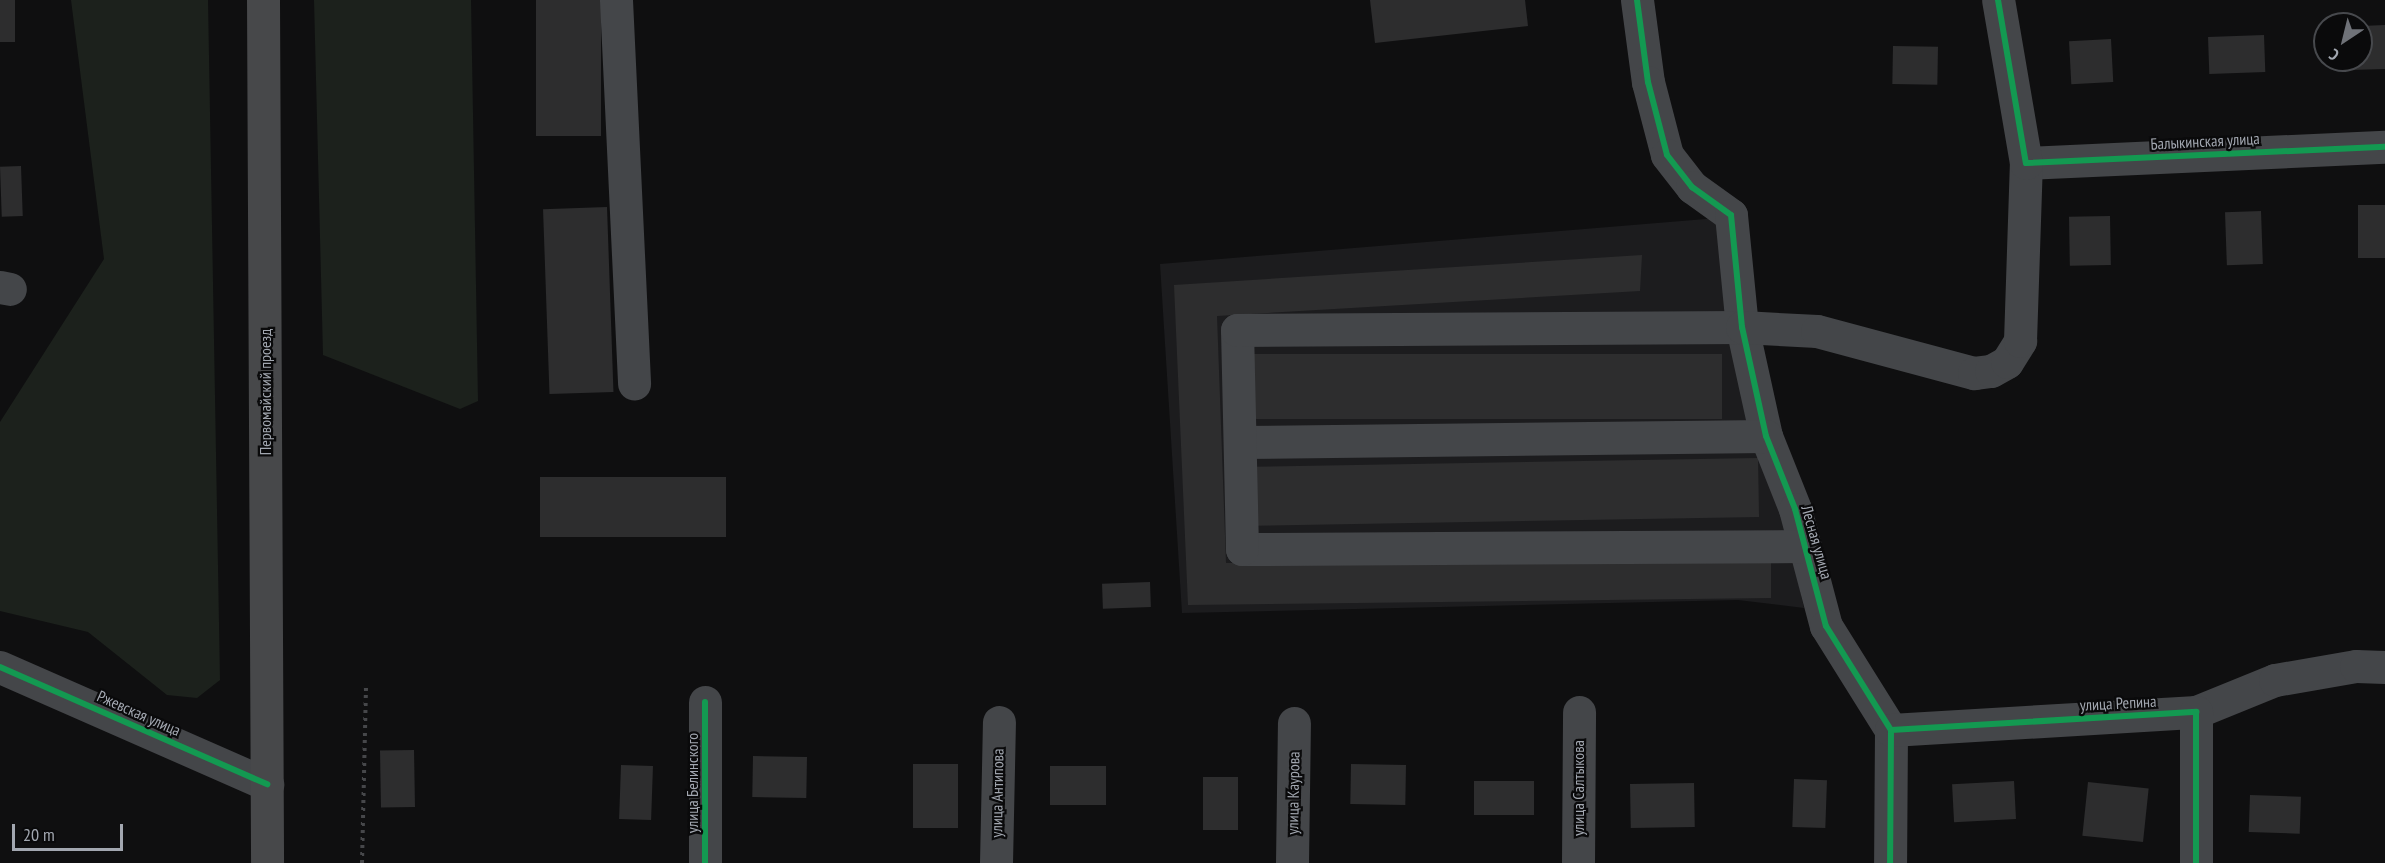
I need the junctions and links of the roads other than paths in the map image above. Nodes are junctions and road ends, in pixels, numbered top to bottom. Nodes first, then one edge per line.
1 (263, 0) edge
2 (616, 0) edge
3 (1637, 0) edge
4 (1998, 0) edge
5 (2385, 147) edge
6 (2026, 163) junction
7 (1742, 327) junction
8 (634, 384) dead end
9 (1766, 436) junction
10 (1240, 442) junction
11 (1805, 546) junction
12 (0, 667) edge
13 (2385, 667) edge
14 (705, 702) dead end
15 (1579, 712) dead end
16 (2196, 712) junction
17 (999, 722) dead end
18 (1294, 723) dead end
19 (1891, 730) junction
20 (267, 784) junction
21 (267, 863) edge
22 (705, 863) edge
23 (996, 863) edge
24 (1292, 863) edge
25 (1578, 863) edge
26 (1890, 863) edge
27 (2196, 863) edge

1 - 20 main road, Первомайский проезд
2 - 8 street
3 - 7 street, Лесная улица
4 - 6 street
5 - 6 street, Балыкинская улица
6 - 7 street
7 - 9 street, Лесная улица
7 - 10 street
9 - 10 street
9 - 11 street, Лесная улица
10 - 11 street
11 - 19 street, Лесная улица
12 - 20 street, Ржевская улица
13 - 16 street, улица Репина
14 - 22 street, улица Белинского
15 - 25 street, улица Салтыкова
16 - 19 street, улица Репина
16 - 27 street
17 - 23 street, улица Антипова
18 - 24 street, улица Каурова
19 - 26 street
20 - 21 main road, Первомайский проезд

